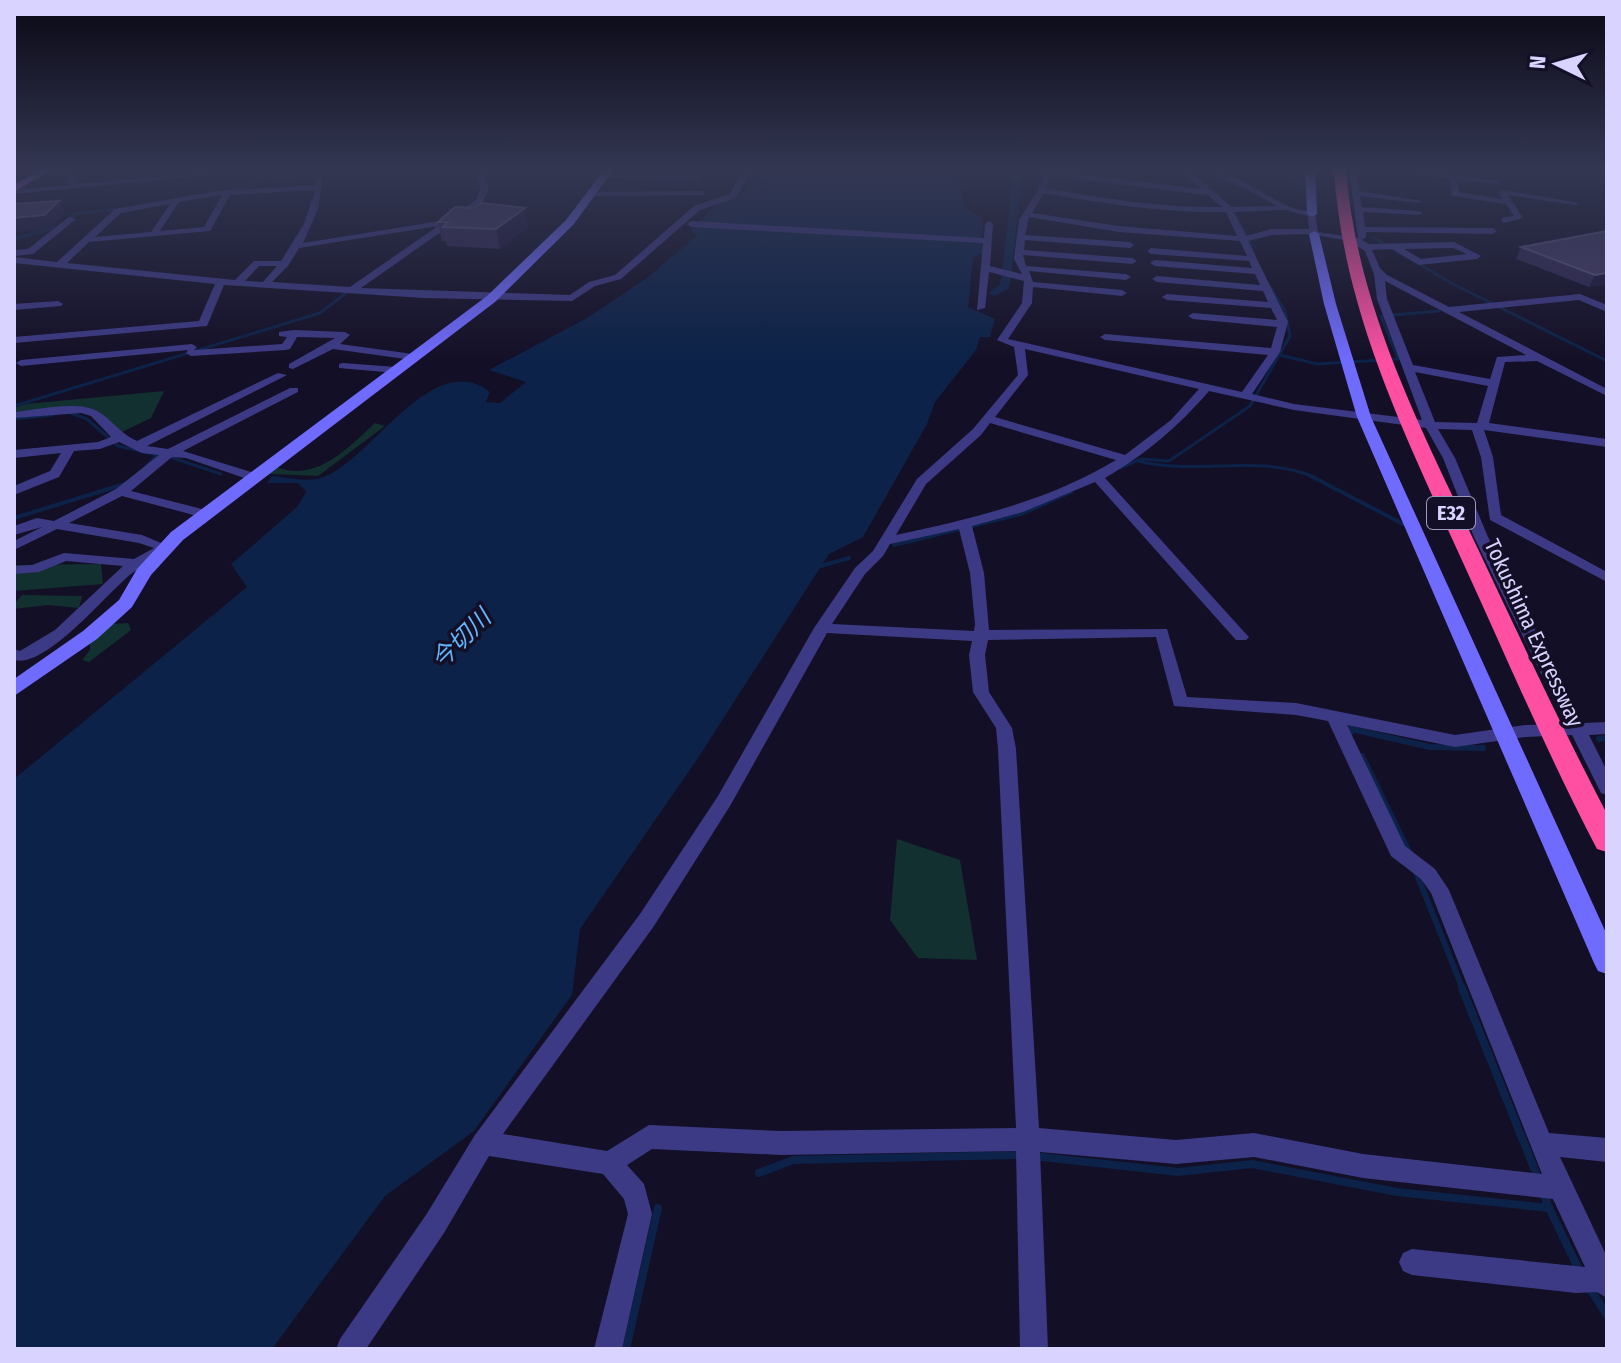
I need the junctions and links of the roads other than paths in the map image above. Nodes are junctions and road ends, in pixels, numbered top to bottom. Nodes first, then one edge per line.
1 (1314, 233) edge
2 (53, 234) edge
3 (93, 234) edge
4 (154, 234) joint
5 (158, 234) edge
6 (301, 234) edge
7 (391, 234) edge
8 (435, 234) edge
9 (555, 234) edge
10 (667, 234) edge
11 (683, 234) edge
12 (850, 234) edge
13 (987, 234) edge
14 (1022, 234) edge
15 (1092, 234) edge
16 (1188, 234) edge
17 (1245, 234) edge
18 (1266, 234) edge
19 (1317, 234) edge
20 (1346, 234) edge
21 (1362, 234) edge
22 (1022, 237) junction
23 (1248, 239) junction
24 (86, 240) junction
25 (985, 241) junction
26 (1091, 242) junction
27 (367, 243) dead end
28 (337, 244) junction
29 (1130, 245) dead end
30 (1364, 245) junction
31 (1391, 247) junction
32 (295, 251) junction
33 (1151, 251) dead end
34 (1019, 252) junction
35 (14, 253) edge
36 (1090, 257) junction
37 (1252, 259) junction
38 (14, 260) edge
39 (1132, 261) dead end
40 (1155, 263) dead end
41 (285, 264) junction
42 (632, 264) junction
43 (59, 265) junction
44 (986, 268) junction
45 (1023, 268) junction
46 (1258, 271) junction
47 (1379, 273) junction
48 (1088, 274) junction
49 (1126, 277) dead end
50 (1157, 279) dead end
51 (221, 282) junction
52 (1029, 282) junction
53 (237, 283) junction
54 (265, 285) junction
55 (1267, 288) junction
56 (351, 291) junction
57 (1122, 293) dead end
58 (493, 297) junction
59 (1167, 297) dead end
60 (58, 304) dead end
61 (1276, 305) junction
62 (15, 308) edge
63 (980, 308) dead end
64 (1607, 309) edge
65 (1448, 310) junction
66 (1193, 316) dead end
67 (1283, 324) junction
68 (112, 333) junction
69 (1105, 337) dead end
70 (14, 340) edge
71 (1019, 345) junction
72 (331, 346) junction
73 (1275, 352) junction
74 (98, 356) junction
75 (413, 357) junction
76 (1536, 358) junction
77 (21, 363) dead end
78 (293, 366) dead end
79 (343, 366) dead end
80 (1410, 368) junction
81 (396, 370) junction
82 (282, 375) dead end
83 (1492, 383) junction
84 (1206, 388) junction
85 (294, 390) dead end
86 (1607, 393) edge
87 (1251, 398) junction
88 (230, 401) junction
89 (254, 410) junction
90 (14, 415) edge
91 (1364, 417) junction
92 (986, 418) junction
93 (1430, 425) junction
94 (1480, 426) junction
95 (119, 438) junction
96 (1607, 443) edge
97 (137, 446) junction
98 (70, 448) junction
99 (169, 453) junction
100 (14, 454) edge
101 (1128, 460) junction
102 (254, 477) junction
103 (1099, 477) junction
104 (14, 491) edge
105 (121, 492) junction
106 (205, 514) junction
107 (56, 525) junction
108 (966, 528) junction
109 (1513, 528) junction
110 (14, 531) edge
111 (1481, 537) junction
112 (885, 541) junction
113 (14, 546) edge
114 (166, 548) junction
115 (133, 563) junction
116 (14, 570) edge
117 (1607, 578) edge
118 (822, 628) junction
119 (980, 635) junction
120 (1241, 637) dead end
121 (14, 654) edge
122 (17, 684) edge
123 (1334, 716) junction
124 (1607, 728) edge
125 (1577, 731) junction
126 (1504, 735) junction
127 (1607, 788) edge
128 (1607, 841) edge
129 (1607, 963) edge
130 (483, 1143) junction
131 (1542, 1144) junction
132 (1028, 1150) junction
133 (1607, 1150) edge
134 (609, 1163) junction
135 (1547, 1187) junction
136 (1412, 1262) dead end
137 (1594, 1281) edge
138 (350, 1349) edge
139 (608, 1349) edge
140 (1034, 1349) edge

1 - 91 street
2 - 35 street
3 - 24 street
4 - 5 street
4 - 24 street
6 - 32 street
7 - 28 street
8 - 56 street
9 - 58 street
10 - 42 street
11 - 42 street
12 - 25 street
13 - 25 street
14 - 22 street
15 - 26 street
16 - 23 street
17 - 23 street
18 - 23 street
19 - 30 street
20 - 128 highway, Tokushima Expressway / E32
21 - 30 street
22 - 26 street
22 - 34 street
23 - 37 street
24 - 43 street
25 - 44 street
26 - 29 street
26 - 36 street
27 - 28 street
28 - 32 street
30 - 31 street
30 - 47 street
31 - 31 street
32 - 41 street
33 - 37 street
34 - 36 street
34 - 45 street
36 - 39 street
36 - 48 street
37 - 46 street
38 - 43 street
40 - 46 street
41 - 53 street
41 - 54 street
42 - 58 street
43 - 51 street
44 - 52 street
44 - 63 street
45 - 48 street
45 - 52 street
46 - 55 street
47 - 65 street
47 - 80 street
48 - 49 street
50 - 55 street
51 - 53 street
51 - 68 street
52 - 57 street
52 - 71 street
53 - 54 street
54 - 56 street
55 - 61 street
56 - 58 street
58 - 75 street
59 - 61 street
60 - 62 street
61 - 67 street
64 - 65 street
65 - 76 street
66 - 67 street
67 - 73 street
68 - 70 street
68 - 74 street
69 - 73 street
71 - 84 street
71 - 92 street
72 - 74 street
72 - 75 street
72 - 78 street
73 - 87 street
74 - 77 street
75 - 81 street
76 - 83 street
76 - 86 street
79 - 81 street
80 - 83 street
80 - 93 street
81 - 102 street
82 - 88 street
83 - 94 street
84 - 87 street
84 - 101 street
85 - 89 street
87 - 91 street
88 - 89 street
88 - 97 street
89 - 99 street
90 - 95 street
91 - 93 street
91 - 126 street
92 - 101 street
92 - 112 street
93 - 94 street
93 - 111 street
94 - 96 street
94 - 109 street
95 - 97 street
95 - 98 street
97 - 99 street
98 - 100 street
98 - 104 street
99 - 102 street
99 - 105 street
101 - 103 street
102 - 106 street
103 - 108 street
103 - 120 street
105 - 106 street
105 - 107 street
106 - 114 street
107 - 110 street
107 - 113 street
107 - 114 street
108 - 112 street
108 - 119 street
109 - 111 street
109 - 117 street
111 - 125 street
112 - 118 street
114 - 115 street
114 - 122 street
115 - 116 street
115 - 121 street
118 - 119 street
118 - 130 street
119 - 123 street
119 - 132 street
123 - 126 street
123 - 131 street
124 - 125 street
125 - 126 street
125 - 127 street
126 - 129 street
130 - 134 street
130 - 138 street
131 - 133 street
131 - 135 street
132 - 134 street
132 - 135 street
132 - 140 street
134 - 139 street
135 - 137 street
136 - 137 street

